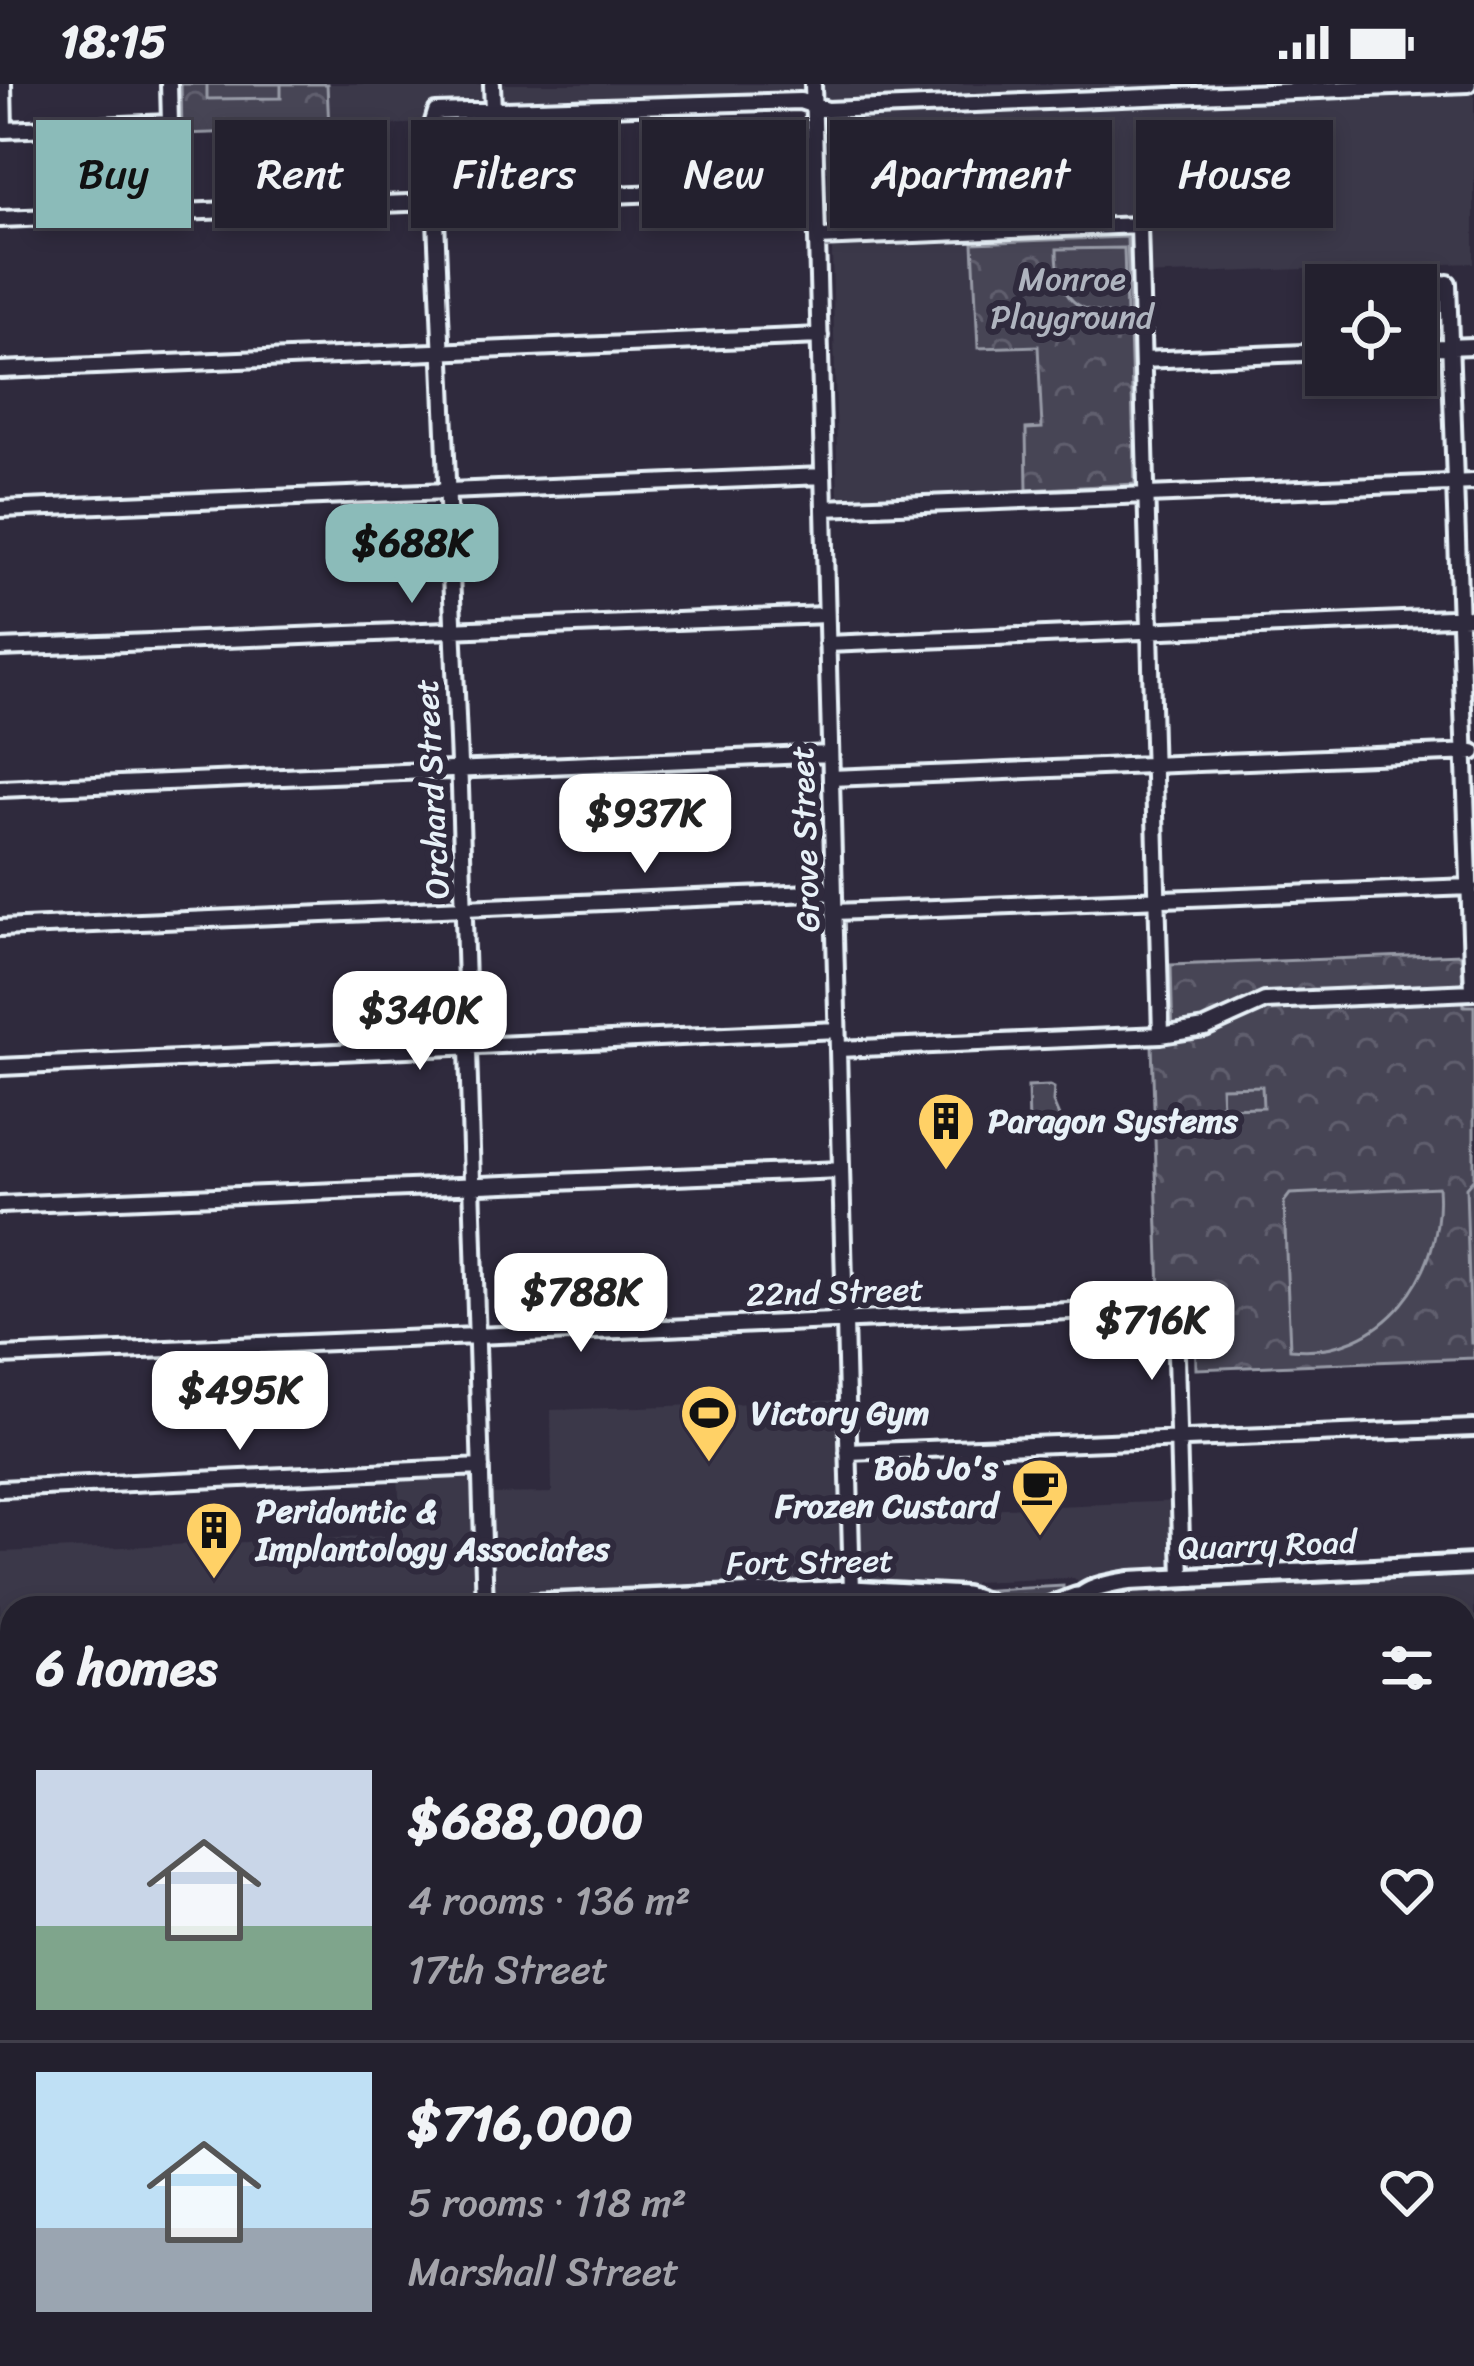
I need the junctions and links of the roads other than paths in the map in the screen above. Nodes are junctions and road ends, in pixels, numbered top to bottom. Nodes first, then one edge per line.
1 (170, 84) edge
2 (492, 84) edge
3 (813, 84) edge
4 (1468, 84) edge
5 (2, 86) edge
6 (813, 106) junction
7 (493, 111) junction
8 (434, 120) edge
9 (815, 187) junction
10 (618, 195) edge
11 (411, 203) edge
12 (0, 219) edge
13 (437, 228) edge
14 (817, 238) junction
15 (1448, 283) dead end
16 (820, 337) junction
17 (1474, 346) edge
18 (1437, 347) edge
19 (1450, 347) junction
20 (441, 352) junction
21 (1305, 353) edge
22 (1143, 360) junction
23 (0, 370) edge
24 (823, 476) junction
25 (1455, 482) junction
26 (1474, 482) edge
27 (448, 491) junction
28 (1146, 495) junction
29 (824, 508) junction
30 (0, 509) edge
31 (826, 615) junction
32 (1467, 617) edge
33 (451, 628) junction
34 (1149, 629) junction
35 (827, 644) junction
36 (0, 648) edge
37 (1470, 752) edge
38 (830, 754) junction
39 (1153, 764) junction
40 (458, 768) junction
41 (831, 778) junction
42 (0, 789) edge
43 (1470, 887) junction
44 (834, 892) junction
45 (1157, 900) junction
46 (464, 908) junction
47 (834, 912) junction
48 (0, 928) edge
49 (1473, 992) edge
50 (837, 1030) junction
51 (1161, 1034) junction
52 (469, 1046) junction
53 (838, 1049) junction
54 (0, 1066) edge
55 (841, 1170) junction
56 (474, 1185) junction
57 (0, 1205) edge
58 (844, 1317) junction
59 (478, 1335) junction
60 (0, 1356) edge
61 (1474, 1428) edge
62 (1178, 1440) junction
63 (848, 1452) junction
64 (481, 1467) junction
65 (0, 1489) edge
66 (1474, 1564) edge
67 (1182, 1579) junction
68 (852, 1592) junction
69 (483, 1596) edge
70 (785, 1596) edge
71 (927, 1596) edge
72 (1085, 1596) edge

1 - 5 street
2 - 7 street
3 - 6 street, Grove Street
4 - 6 street
6 - 7 street
6 - 9 street, Grove Street
7 - 8 street, Orchard Street
9 - 10 street
9 - 14 street, Grove Street
11 - 12 street
13 - 20 street, Orchard Street
14 - 16 street, Grove Street
14 - 22 street
15 - 19 street
16 - 20 street
16 - 24 street, Grove Street
17 - 19 street
18 - 19 street
19 - 25 street
20 - 23 street
20 - 27 street, Orchard Street
21 - 22 street
22 - 28 street
24 - 27 street
24 - 29 street, Grove Street
25 - 26 street
25 - 28 street
25 - 32 street
27 - 30 street
27 - 33 street, Orchard Street
28 - 29 street
28 - 34 street
29 - 31 street, Grove Street
31 - 33 street
31 - 35 street, Grove Street
32 - 34 street
32 - 37 street
33 - 36 street
33 - 40 street, Orchard Street
34 - 35 street
34 - 39 street
35 - 38 street, Grove Street
37 - 39 street
37 - 43 street
38 - 40 street
38 - 41 street, Grove Street
39 - 41 street
39 - 45 street
40 - 42 street
40 - 46 street, Orchard Street
41 - 44 street, Grove Street
43 - 45 street
43 - 49 street
44 - 46 street
44 - 47 street, Grove Street
45 - 47 street
45 - 51 street
46 - 48 street
46 - 52 street, Orchard Street
47 - 50 street, Grove Street
49 - 51 street
50 - 52 street
50 - 53 street, Grove Street
51 - 53 street
52 - 54 street
52 - 56 street, Orchard Street
53 - 55 street, Grove Street
55 - 56 street
55 - 58 street, Grove Street
56 - 57 street
56 - 59 street, Orchard Street
58 - 59 street, 22nd Street
58 - 62 street, 22nd Street
58 - 63 street, Grove Street
59 - 60 street, 22nd Street
59 - 64 street, Orchard Street
61 - 62 street
62 - 63 street
62 - 67 street
63 - 68 street, Grove Street
64 - 65 street
64 - 69 street, Orchard Street
66 - 67 street, Quarry Road
67 - 72 street, Quarry Road
68 - 70 main road, Fort Street
68 - 71 main road, Fort Street

